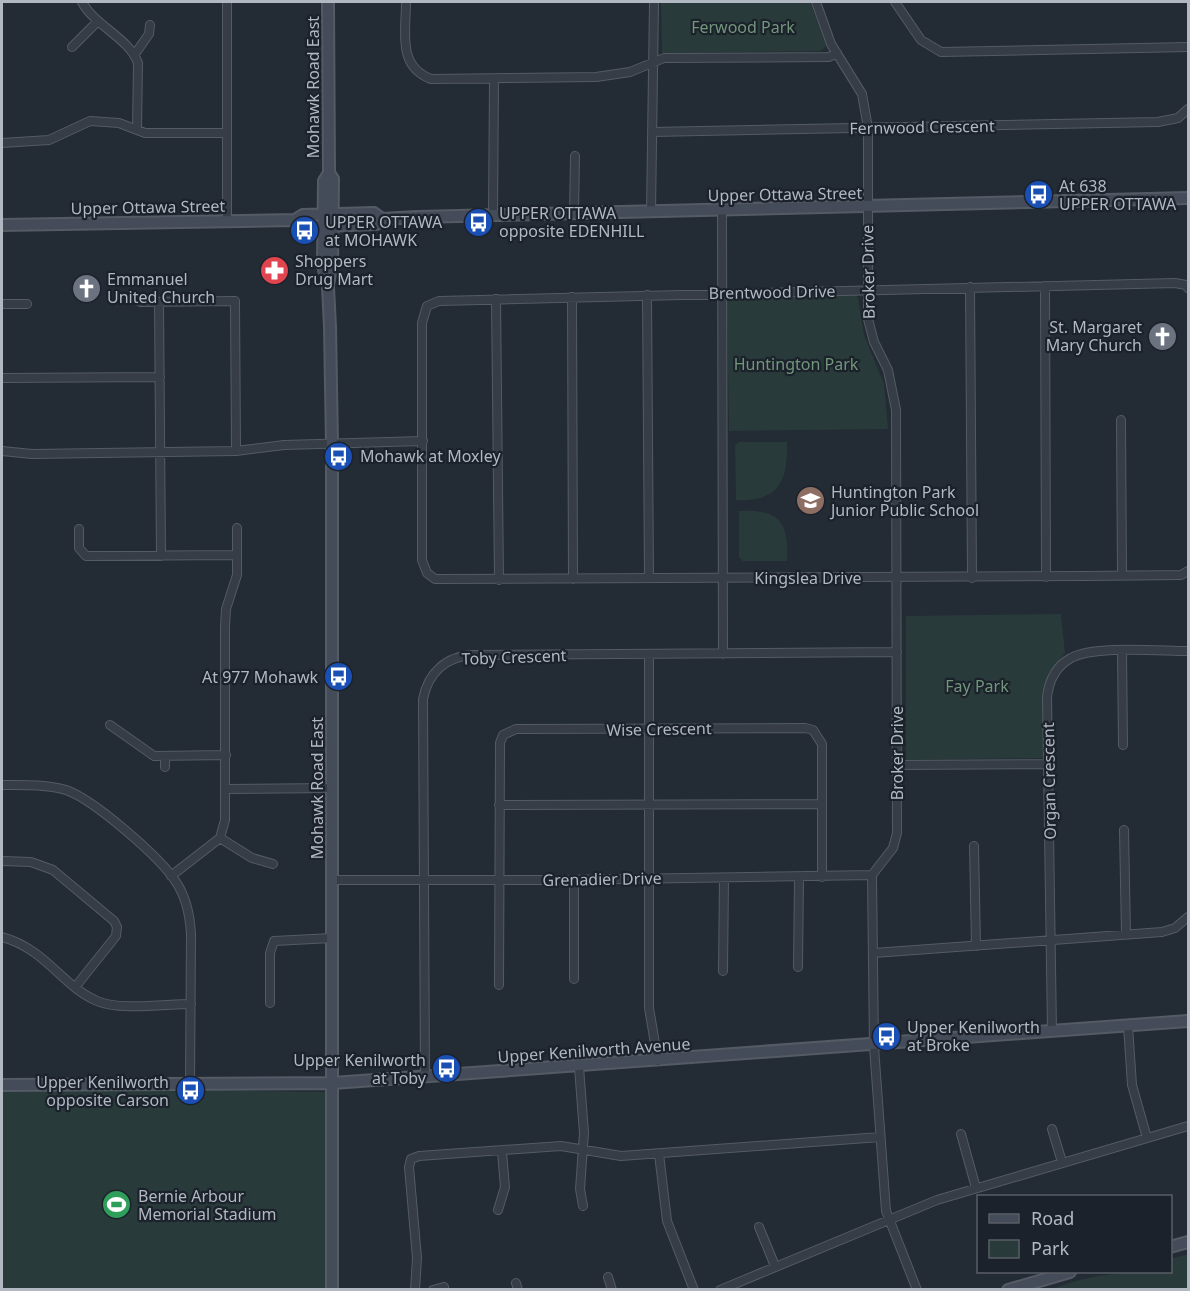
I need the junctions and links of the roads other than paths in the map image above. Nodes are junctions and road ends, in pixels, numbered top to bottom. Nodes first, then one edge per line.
1 (82, 2) edge
2 (227, 2) edge
3 (328, 2) edge
4 (406, 2) edge
5 (654, 2) edge
6 (816, 2) edge
7 (895, 2) edge
8 (98, 21) junction
9 (150, 25) dead end
10 (72, 47) dead end
11 (1188, 47) edge
12 (837, 53) junction
13 (135, 54) junction
14 (653, 62) junction
15 (494, 79) junction
16 (1188, 109) edge
17 (868, 128) junction
18 (137, 129) junction
19 (652, 132) junction
20 (225, 133) junction
21 (2, 143) edge
22 (575, 156) dead end
23 (1188, 198) edge
24 (867, 207) junction
25 (722, 210) junction
26 (651, 212) junction
27 (574, 214) junction
28 (493, 216) junction
29 (328, 220) junction
30 (226, 221) junction
31 (2, 225) edge
32 (1045, 286) junction
33 (970, 287) junction
34 (1188, 288) edge
35 (868, 290) junction
36 (722, 293) junction
37 (647, 295) junction
38 (572, 297) junction
39 (496, 299) junction
40 (140, 302) dead end
41 (159, 303) junction
42 (2, 304) edge
43 (27, 304) dead end
44 (160, 377) junction
45 (2, 378) edge
46 (1121, 420) dead end
47 (423, 441) junction
48 (332, 443) junction
49 (2, 451) edge
50 (236, 451) junction
51 (160, 452) junction
52 (237, 528) dead end
53 (79, 529) dead end
54 (237, 555) junction
55 (161, 556) junction
56 (1188, 571) edge
57 (1122, 576) junction
58 (1046, 577) junction
59 (649, 578) junction
60 (723, 578) junction
61 (897, 578) junction
62 (972, 578) junction
63 (573, 579) junction
64 (499, 580) junction
65 (1122, 651) junction
66 (1188, 651) edge
67 (897, 652) junction
68 (649, 654) junction
69 (723, 654) junction
70 (110, 725) dead end
71 (649, 729) junction
72 (1123, 745) dead end
73 (226, 755) junction
74 (165, 757) junction
75 (1048, 764) junction
76 (897, 765) junction
77 (165, 767) dead end
78 (2, 785) edge
79 (333, 788) junction
80 (226, 789) junction
81 (649, 804) junction
82 (820, 804) junction
83 (499, 805) junction
84 (1124, 830) dead end
85 (219, 838) junction
86 (974, 846) dead end
87 (2, 861) edge
88 (273, 864) dead end
89 (872, 875) junction
90 (171, 876) junction
91 (799, 877) junction
92 (822, 877) junction
93 (724, 878) junction
94 (648, 879) junction
95 (332, 880) junction
96 (424, 880) junction
97 (499, 880) junction
98 (574, 880) junction
99 (1188, 917) edge
100 (1126, 934) junction
101 (2, 937) edge
102 (332, 938) junction
103 (1051, 940) junction
104 (976, 946) junction
105 (874, 954) junction
106 (798, 967) dead end
107 (723, 971) dead end
108 (574, 979) dead end
109 (498, 985) dead end
110 (76, 986) junction
111 (270, 1003) dead end
112 (191, 1004) junction
113 (1188, 1022) edge
114 (1128, 1026) junction
115 (1052, 1032) junction
116 (874, 1045) junction
117 (658, 1061) junction
118 (579, 1067) junction
119 (425, 1076) junction
120 (333, 1083) junction
121 (2, 1085) edge
122 (190, 1085) junction
123 (1188, 1126) edge
124 (1052, 1129) dead end
125 (961, 1134) dead end
126 (880, 1137) junction
127 (1148, 1138) junction
128 (584, 1149) junction
129 (502, 1152) junction
130 (659, 1154) junction
131 (1062, 1162) junction
132 (976, 1188) junction
133 (583, 1206) dead end
134 (498, 1210) dead end
135 (888, 1218) junction
136 (759, 1227) dead end
137 (1188, 1242) edge
138 (1172, 1246) edge
139 (775, 1266) junction
140 (1067, 1273) edge
141 (608, 1277) dead end
142 (444, 1287) dead end
143 (332, 1290) edge
144 (415, 1290) edge
145 (433, 1290) edge
146 (612, 1290) edge
147 (693, 1290) edge
148 (720, 1290) edge
149 (917, 1290) edge
150 (1008, 1290) edge

1 - 8 street
2 - 20 street
3 - 29 main road, Mohawk Road East
4 - 15 street
5 - 14 street
6 - 12 street, Broker Drive
7 - 11 street
8 - 10 street
8 - 13 street
9 - 13 street
12 - 14 street
12 - 17 street, Broker Drive
13 - 18 street
14 - 15 street
14 - 19 street
15 - 28 street
16 - 17 street, Fernwood Crescent
17 - 19 street, Fernwood Crescent
17 - 24 street, Broker Drive
18 - 20 street
18 - 21 street
19 - 26 street
20 - 30 street
22 - 27 street
23 - 24 main road, Upper Ottawa Street
24 - 25 main road, Upper Ottawa Street
24 - 35 street, Broker Drive
25 - 26 main road, Upper Ottawa Street
25 - 36 street
26 - 27 main road, Upper Ottawa Street
27 - 28 main road, Upper Ottawa Street
28 - 29 main road, Upper Ottawa Street
29 - 30 main road, Upper Ottawa Street
29 - 48 main road, Mohawk Road East
30 - 31 main road, Upper Ottawa Street
32 - 33 street, Brentwood Drive
32 - 34 street, Brentwood Drive
32 - 58 street
33 - 35 street, Brentwood Drive
33 - 62 street
35 - 36 street, Brentwood Drive
35 - 61 street, Broker Drive
36 - 37 street, Brentwood Drive
36 - 60 street
37 - 38 street, Brentwood Drive
37 - 59 street
38 - 39 street, Brentwood Drive
38 - 63 street
39 - 47 street, Brentwood Drive
39 - 64 street
40 - 41 street
41 - 44 street
41 - 50 street
42 - 43 street
44 - 45 street
44 - 51 street
46 - 57 street
47 - 48 street
47 - 64 street, Kingslea Drive
48 - 50 street
48 - 79 main road, Mohawk Road East
49 - 51 street
50 - 51 street
51 - 55 street
52 - 54 street
53 - 55 street
54 - 55 street
54 - 73 street
56 - 57 street, Kingslea Drive
57 - 58 street, Kingslea Drive
58 - 62 street, Kingslea Drive
59 - 60 street, Kingslea Drive
59 - 63 street, Kingslea Drive
60 - 61 street, Kingslea Drive
60 - 69 street
61 - 62 street, Kingslea Drive
61 - 67 street, Broker Drive
63 - 64 street, Kingslea Drive
65 - 66 street, Organ Crescent
65 - 72 street
65 - 75 street, Organ Crescent
67 - 69 street, Toby Crescent
67 - 76 street, Broker Drive
68 - 69 street, Toby Crescent
68 - 71 street
68 - 96 street, Toby Crescent
70 - 74 street
71 - 81 street
71 - 82 street, Wise Crescent
71 - 83 street, Wise Crescent
73 - 74 street
73 - 80 street
74 - 77 street
75 - 76 street
75 - 103 street, Organ Crescent
76 - 89 street, Broker Drive
78 - 90 street
79 - 80 street
79 - 95 main road, Mohawk Road East
80 - 85 street
81 - 82 street
81 - 83 street
81 - 94 street
82 - 92 street, Wise Crescent
83 - 97 street, Wise Crescent
84 - 100 street
85 - 88 street
85 - 90 street
86 - 104 street
87 - 110 street
89 - 92 street, Grenadier Drive
89 - 105 street
90 - 112 street
91 - 92 street, Grenadier Drive
91 - 93 street, Grenadier Drive
91 - 106 street
93 - 94 street, Grenadier Drive
93 - 107 street
94 - 98 street, Grenadier Drive
94 - 117 street
95 - 96 street, Grenadier Drive
95 - 102 main road, Mohawk Road East
96 - 97 street, Grenadier Drive
96 - 119 street, Toby Crescent
97 - 98 street, Grenadier Drive
97 - 109 street, Wise Crescent
98 - 108 street
99 - 100 street
100 - 103 street
101 - 110 street
102 - 111 street
102 - 120 main road, Mohawk Road East
103 - 104 street
103 - 115 street, Organ Crescent
104 - 105 street
105 - 116 street
110 - 112 street
112 - 122 street
113 - 114 main road, Upper Kenilworth Avenue
114 - 115 main road, Upper Kenilworth Avenue
114 - 127 street
115 - 116 main road, Upper Kenilworth Avenue
116 - 117 main road, Upper Kenilworth Avenue
116 - 126 street
117 - 118 main road, Upper Kenilworth Avenue
118 - 119 main road, Upper Kenilworth Avenue
118 - 128 street
119 - 120 main road, Upper Kenilworth Avenue
120 - 122 main road, Upper Kenilworth Avenue
120 - 143 main road, Mohawk Road East
121 - 122 main road, Upper Kenilworth Avenue
123 - 127 street
124 - 131 street
125 - 132 street
126 - 130 street
126 - 135 street
127 - 131 street
128 - 129 street
128 - 130 street
128 - 133 street
129 - 134 street
129 - 144 street
130 - 147 street
131 - 132 street
132 - 135 street
135 - 139 street
135 - 149 street
136 - 139 street
137 - 138 main road
139 - 148 street
140 - 150 main road
141 - 146 street
142 - 145 street

